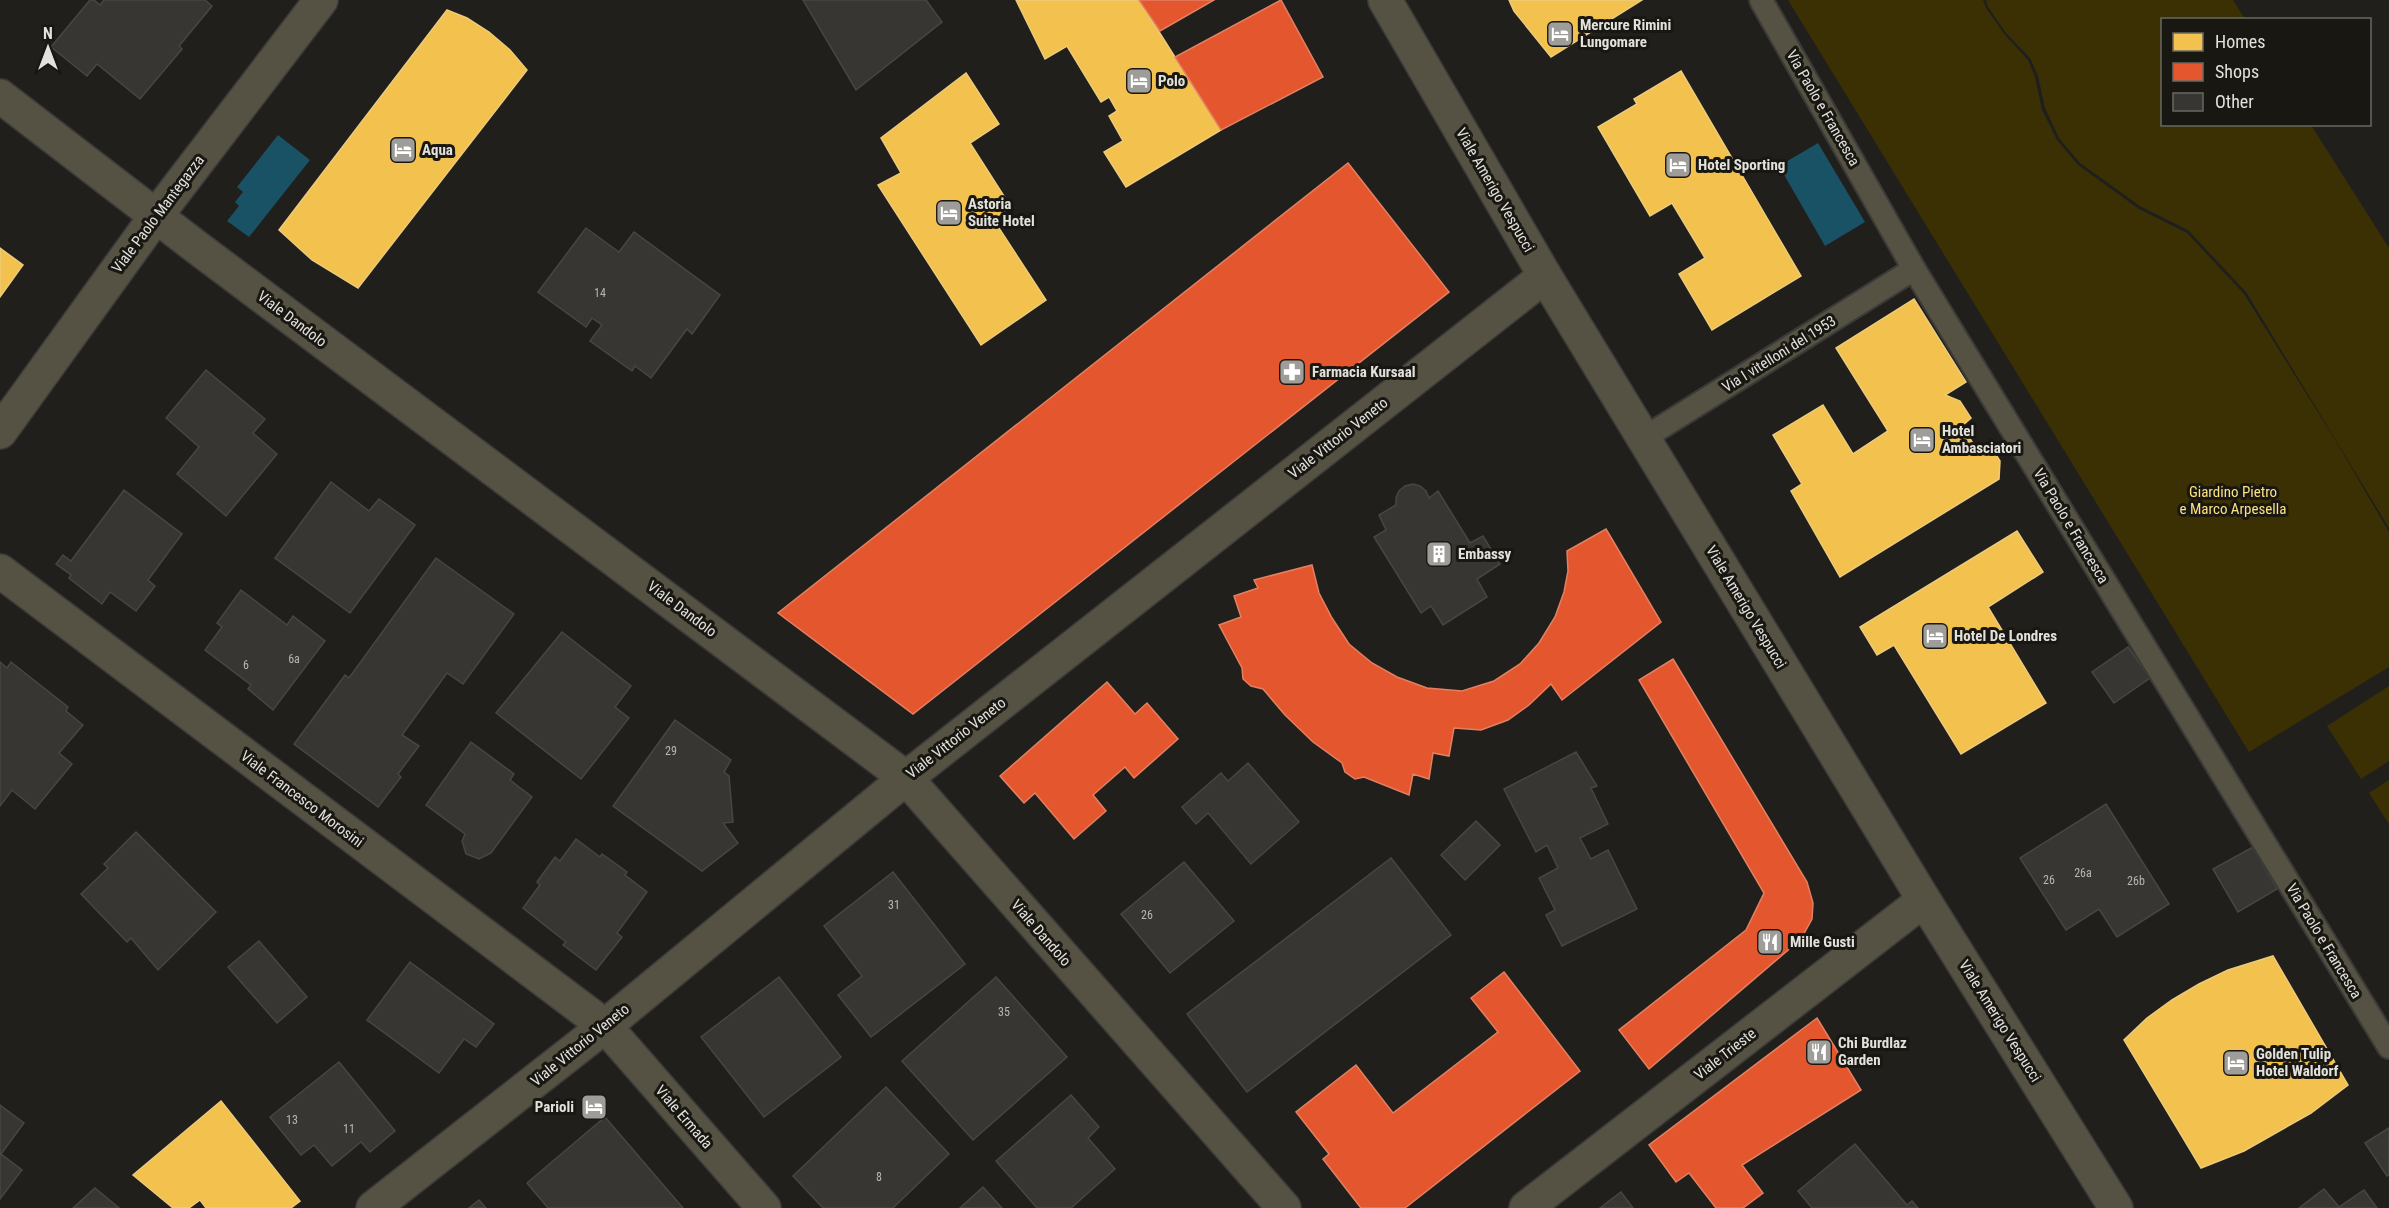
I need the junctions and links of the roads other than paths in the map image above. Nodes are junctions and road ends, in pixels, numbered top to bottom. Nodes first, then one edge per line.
1 (321, 0) edge
2 (1385, 0) edge
3 (1761, 0) edge
4 (0, 96) edge
5 (156, 216) junction
6 (1914, 269) junction
7 (1545, 276) junction
8 (0, 432) edge
9 (1644, 438) junction
10 (0, 571) edge
11 (906, 778) junction
12 (1924, 900) junction
13 (604, 1026) junction
14 (2389, 1047) edge
15 (373, 1208) edge
16 (764, 1208) edge
17 (1284, 1208) edge
18 (1526, 1208) edge
19 (2116, 1208) edge

1 - 5 street, Viale Paolo Mantegazza
2 - 7 street, Viale Amerigo Vespucci
3 - 6 lane, Via Paolo e Francesca
4 - 5 street, Viale Dandolo
5 - 8 street, Viale Paolo Mantegazza
5 - 11 street, Viale Dandolo
6 - 9 lane, Via I vitelloni del 1953
6 - 14 lane, Via Paolo e Francesca
7 - 9 street, Viale Amerigo Vespucci
7 - 11 street, Viale Vittorio Veneto
9 - 12 street, Viale Amerigo Vespucci
10 - 13 street, Viale Francesco Morosini
11 - 13 street, Viale Vittorio Veneto
11 - 17 street, Viale Dandolo
12 - 18 street, Viale Trieste
12 - 19 street, Viale Amerigo Vespucci
13 - 15 street, Viale Vittorio Veneto
13 - 16 street, Viale Ermada

